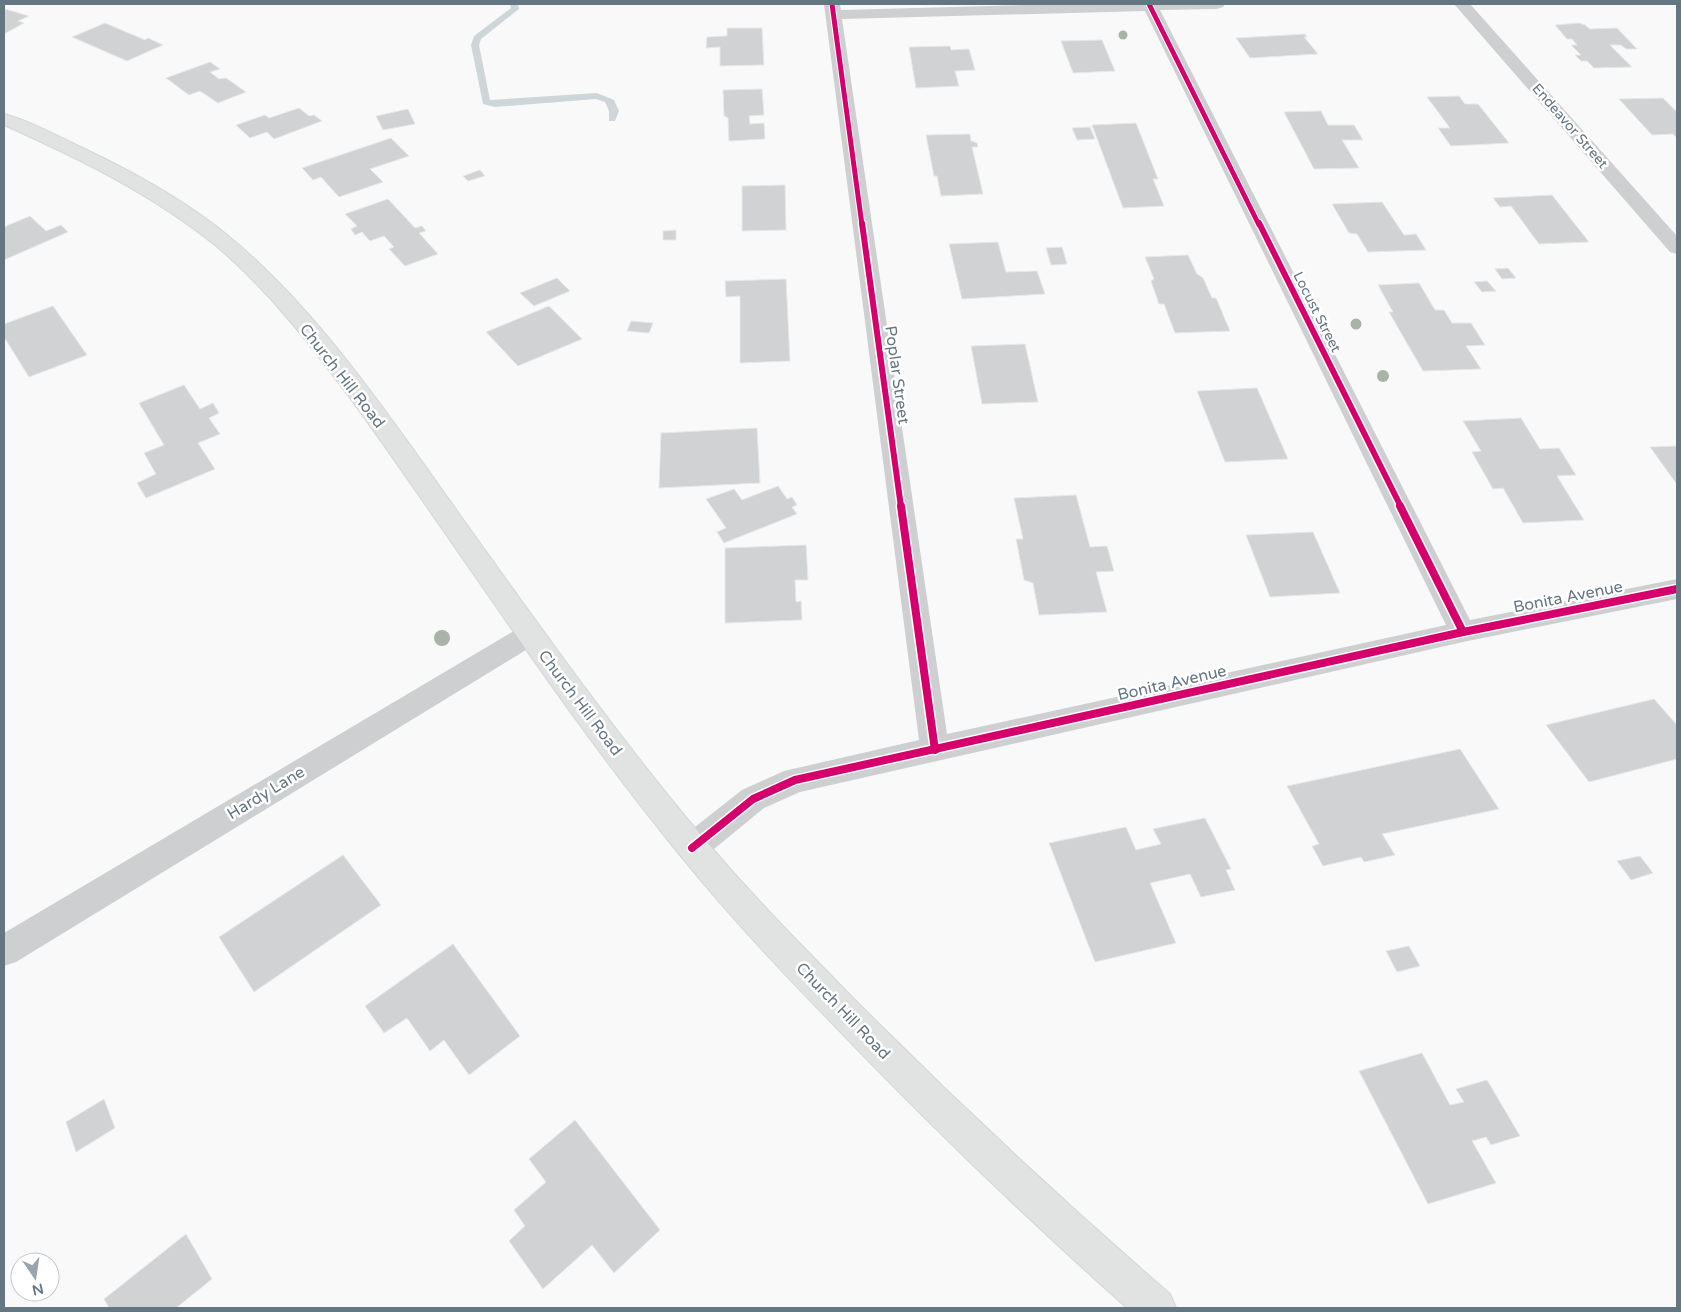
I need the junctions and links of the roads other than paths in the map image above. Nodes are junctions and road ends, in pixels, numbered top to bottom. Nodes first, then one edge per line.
1 (1217, 4) edge
2 (1462, 4) edge
3 (1149, 5) edge
4 (832, 9) edge
5 (4, 119) edge
6 (1677, 248) edge
7 (1677, 589) edge
8 (1463, 632) junction
9 (529, 635) junction
10 (936, 750) junction
11 (692, 848) junction
12 (4, 951) edge
13 (1156, 1308) edge

1 - 3 street
2 - 6 street, Endeavor Street
3 - 4 street
3 - 8 street, Locust Street
4 - 10 street, Poplar Street
5 - 9 main road, Church Hill Road
7 - 8 street, Bonita Avenue
8 - 10 street, Bonita Avenue
9 - 11 main road, Church Hill Road
9 - 12 street, Hardy Lane
10 - 11 street, Bonita Avenue
11 - 13 main road, Church Hill Road

